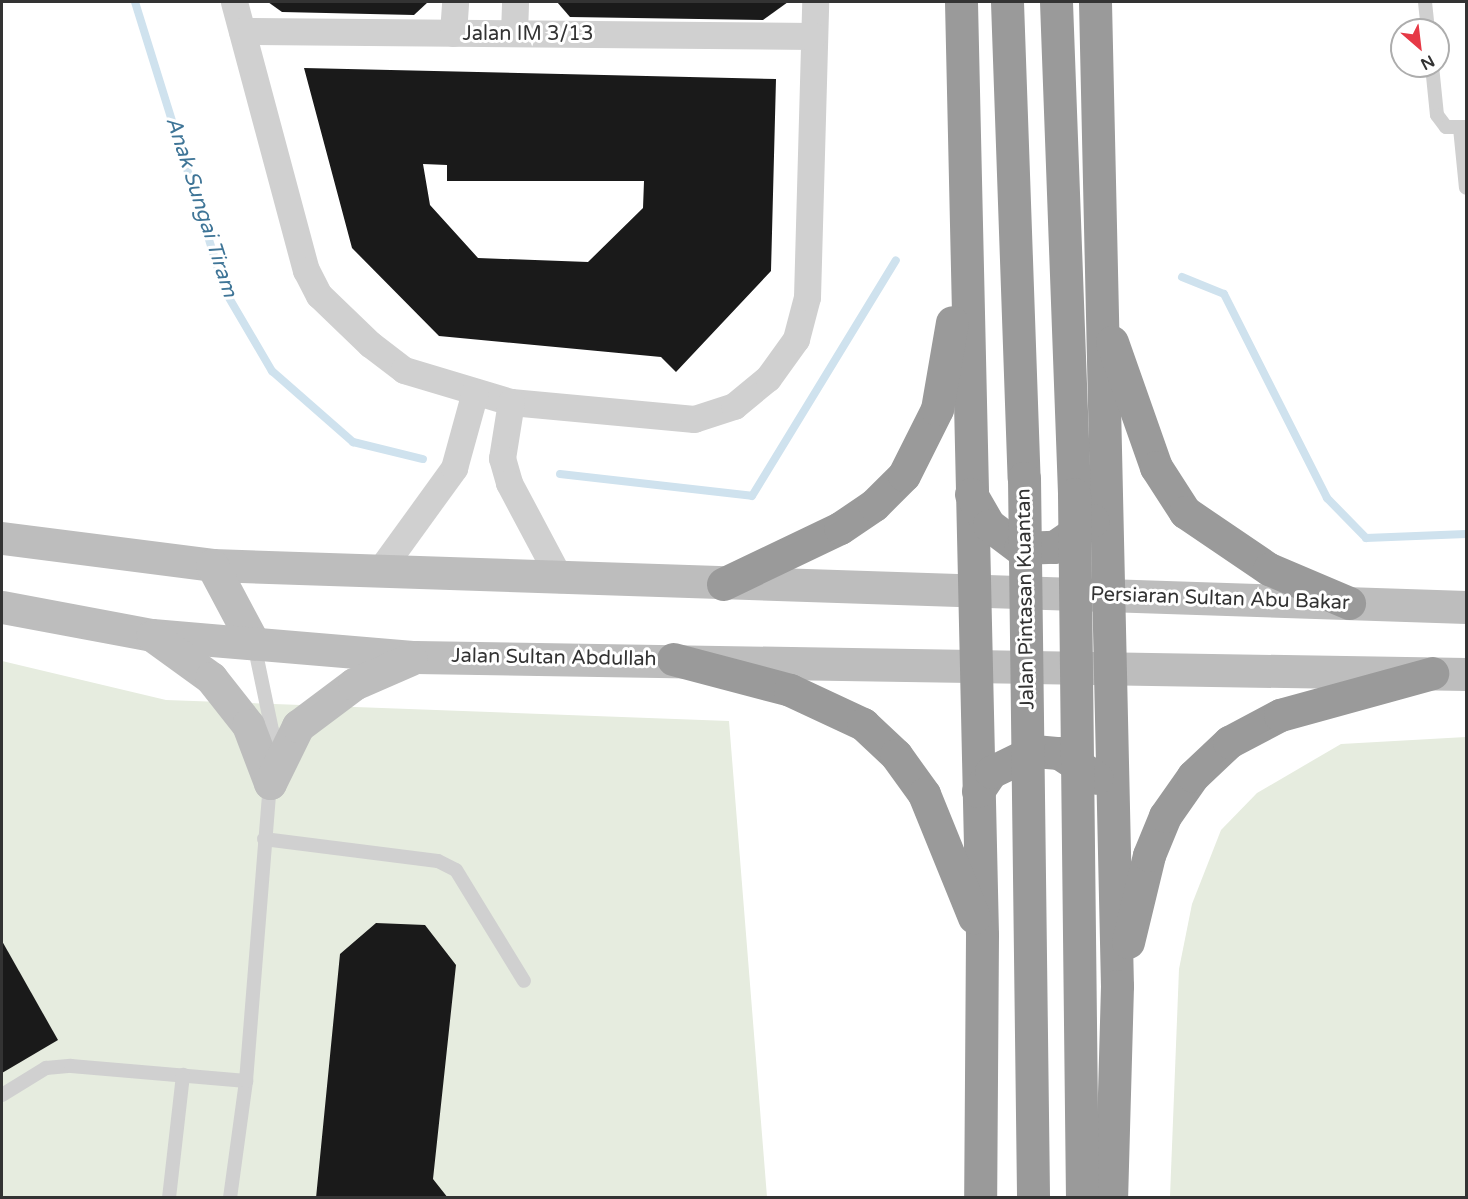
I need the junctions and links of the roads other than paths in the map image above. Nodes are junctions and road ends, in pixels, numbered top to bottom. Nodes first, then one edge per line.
1 (234, 2) edge
2 (454, 2) edge
3 (515, 2) edge
4 (815, 2) edge
5 (960, 2) edge
6 (1007, 2) edge
7 (1056, 2) edge
8 (1095, 2) edge
9 (1425, 2) edge
10 (1427, 18) edge
11 (242, 32) junction
12 (453, 33) junction
13 (514, 33) junction
14 (813, 36) junction
15 (1433, 78) edge
16 (1463, 128) edge
17 (1467, 188) edge
18 (965, 247) junction
19 (1102, 312) junction
20 (475, 392) junction
21 (511, 402) junction
22 (1106, 472) junction
23 (971, 494) junction
24 (2, 538) edge
25 (212, 565) junction
26 (381, 569) junction
27 (560, 579) junction
28 (723, 584) junction
29 (973, 592) junction
30 (1108, 596) junction
31 (1349, 603) junction
32 (2, 607) edge
33 (1467, 607) edge
34 (152, 635) junction
35 (254, 644) junction
36 (415, 657) junction
37 (673, 659) junction
38 (975, 665) junction
39 (1110, 667) junction
40 (1432, 673) junction
41 (1467, 674) edge
42 (270, 783) junction
43 (978, 791) junction
44 (1113, 801) junction
45 (264, 838) junction
46 (982, 935) junction
47 (524, 981) dead end
48 (1117, 986) junction
49 (183, 1076) junction
50 (246, 1081) junction
51 (2, 1095) edge
52 (169, 1197) edge
53 (230, 1197) edge
54 (980, 1197) edge
55 (1033, 1197) edge
56 (1082, 1197) edge
57 (1111, 1197) edge

1 - 11 street
2 - 12 street
3 - 13 street
4 - 14 street
5 - 18 highway
6 - 55 highway, Jalan Pintasan Kuantan, bridge
7 - 56 highway, bridge
8 - 19 highway
9 - 10 lane
11 - 12 street, Jalan IM 3/13
11 - 20 street
12 - 13 street, Jalan IM 3/13
13 - 14 street, Jalan IM 3/13
14 - 21 street
15 - 16 lane
16 - 17 lane
18 - 23 highway
18 - 28 highway
19 - 22 highway
19 - 31 highway
20 - 21 street
20 - 26 street
21 - 27 street
22 - 23 highway
22 - 30 highway
23 - 29 highway
24 - 25 main road
25 - 26 main road
25 - 35 main road
26 - 27 main road
27 - 28 main road
28 - 29 main road
29 - 30 main road, Persiaran Sultan Abu Bakar
29 - 38 highway
30 - 31 main road, Persiaran Sultan Abu Bakar
30 - 39 highway
31 - 33 main road, Persiaran Sultan Abu Bakar
32 - 34 main road, Jalan Sultan Abdullah
34 - 35 main road, Jalan Sultan Abdullah
34 - 42 main road
35 - 36 main road, Jalan Sultan Abdullah
35 - 42 lane
36 - 37 main road, Jalan Sultan Abdullah
36 - 42 main road
37 - 38 main road, Jalan Sultan Abdullah
37 - 46 highway
38 - 39 main road, Jalan Sultan Abdullah
38 - 43 highway
39 - 40 main road
39 - 44 highway
40 - 41 main road
40 - 48 highway
42 - 45 lane
43 - 44 highway
43 - 46 highway
44 - 48 highway
45 - 47 lane
45 - 50 lane
46 - 54 highway
48 - 57 highway
49 - 50 lane
49 - 51 lane
49 - 52 lane
50 - 53 lane

